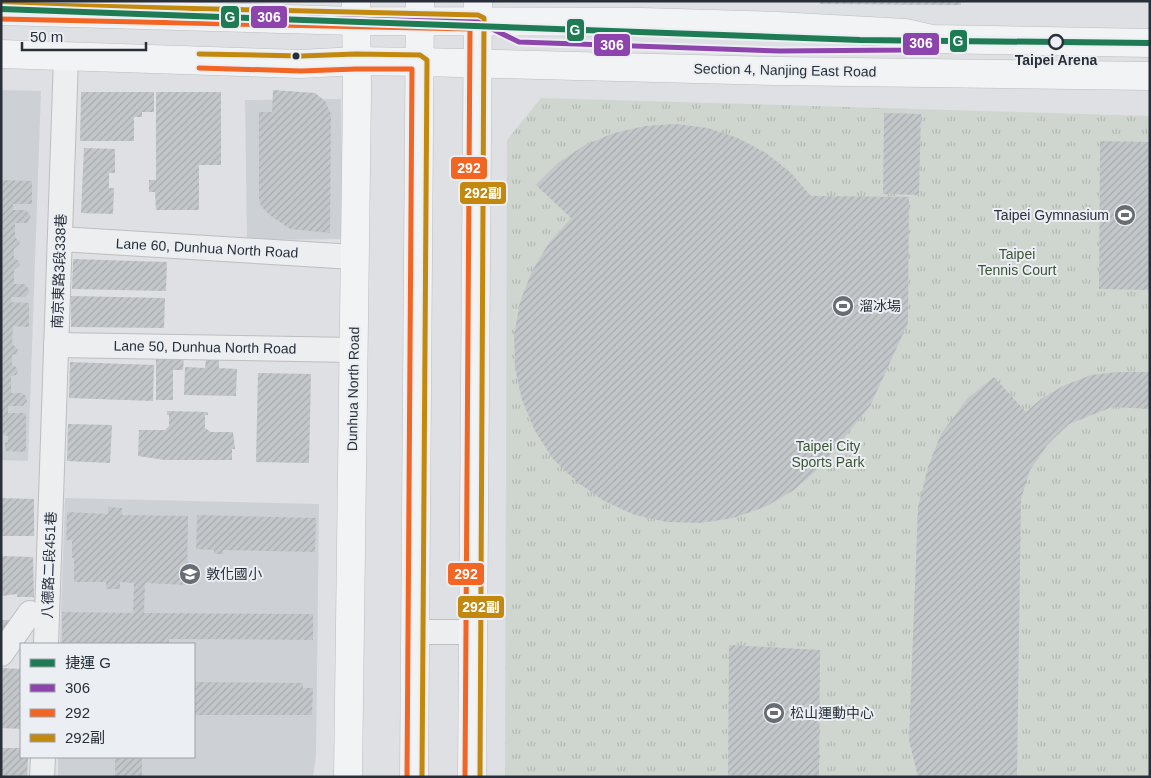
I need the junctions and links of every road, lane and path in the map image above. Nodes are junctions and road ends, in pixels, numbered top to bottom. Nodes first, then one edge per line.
1 (66, 7) edge
2 (1, 11) edge
3 (356, 11) edge
4 (420, 11) edge
5 (478, 11) edge
6 (1150, 43) edge
7 (1, 54) edge
8 (66, 57) junction
9 (356, 61) junction
10 (420, 62) junction
11 (478, 64) junction
12 (1150, 76) edge
13 (60, 239) junction
14 (354, 257) junction
15 (56, 345) junction
16 (353, 350) junction
17 (51, 486) joint
18 (30, 613) dead end
19 (415, 632) junction
20 (473, 632) junction
21 (46, 643) edge
22 (1, 654) edge
23 (43, 758) edge
24 (42, 777) edge
25 (348, 777) edge
26 (414, 777) edge
27 (472, 777) edge

1 - 2 main road
1 - 3 main road
3 - 4 main road
3 - 9 main road, Dunhua North Road
4 - 5 main road
4 - 10 main road
5 - 6 main road
5 - 11 main road
7 - 8 main road, Section 4, Nanjing East Road
8 - 9 main road, Section 4, Nanjing East Road
8 - 13 street, 南京東路3段338巷
9 - 10 main road, Section 4, Nanjing East Road
9 - 14 main road, Dunhua North Road
10 - 11 main road, Section 4, Nanjing East Road
10 - 19 main road
11 - 12 main road, Section 4, Nanjing East Road
11 - 20 main road
13 - 14 street, Lane 60, Dunhua North Road
13 - 15 street, 南京東路3段338巷
14 - 16 main road, Dunhua North Road
15 - 16 street, Lane 50, Dunhua North Road
15 - 17 street, 南京東路3段338巷
16 - 25 main road, Dunhua North Road
17 - 21 street, 八德路二段451巷
18 - 22 street
19 - 20 street
19 - 26 main road
20 - 27 main road
23 - 24 street

